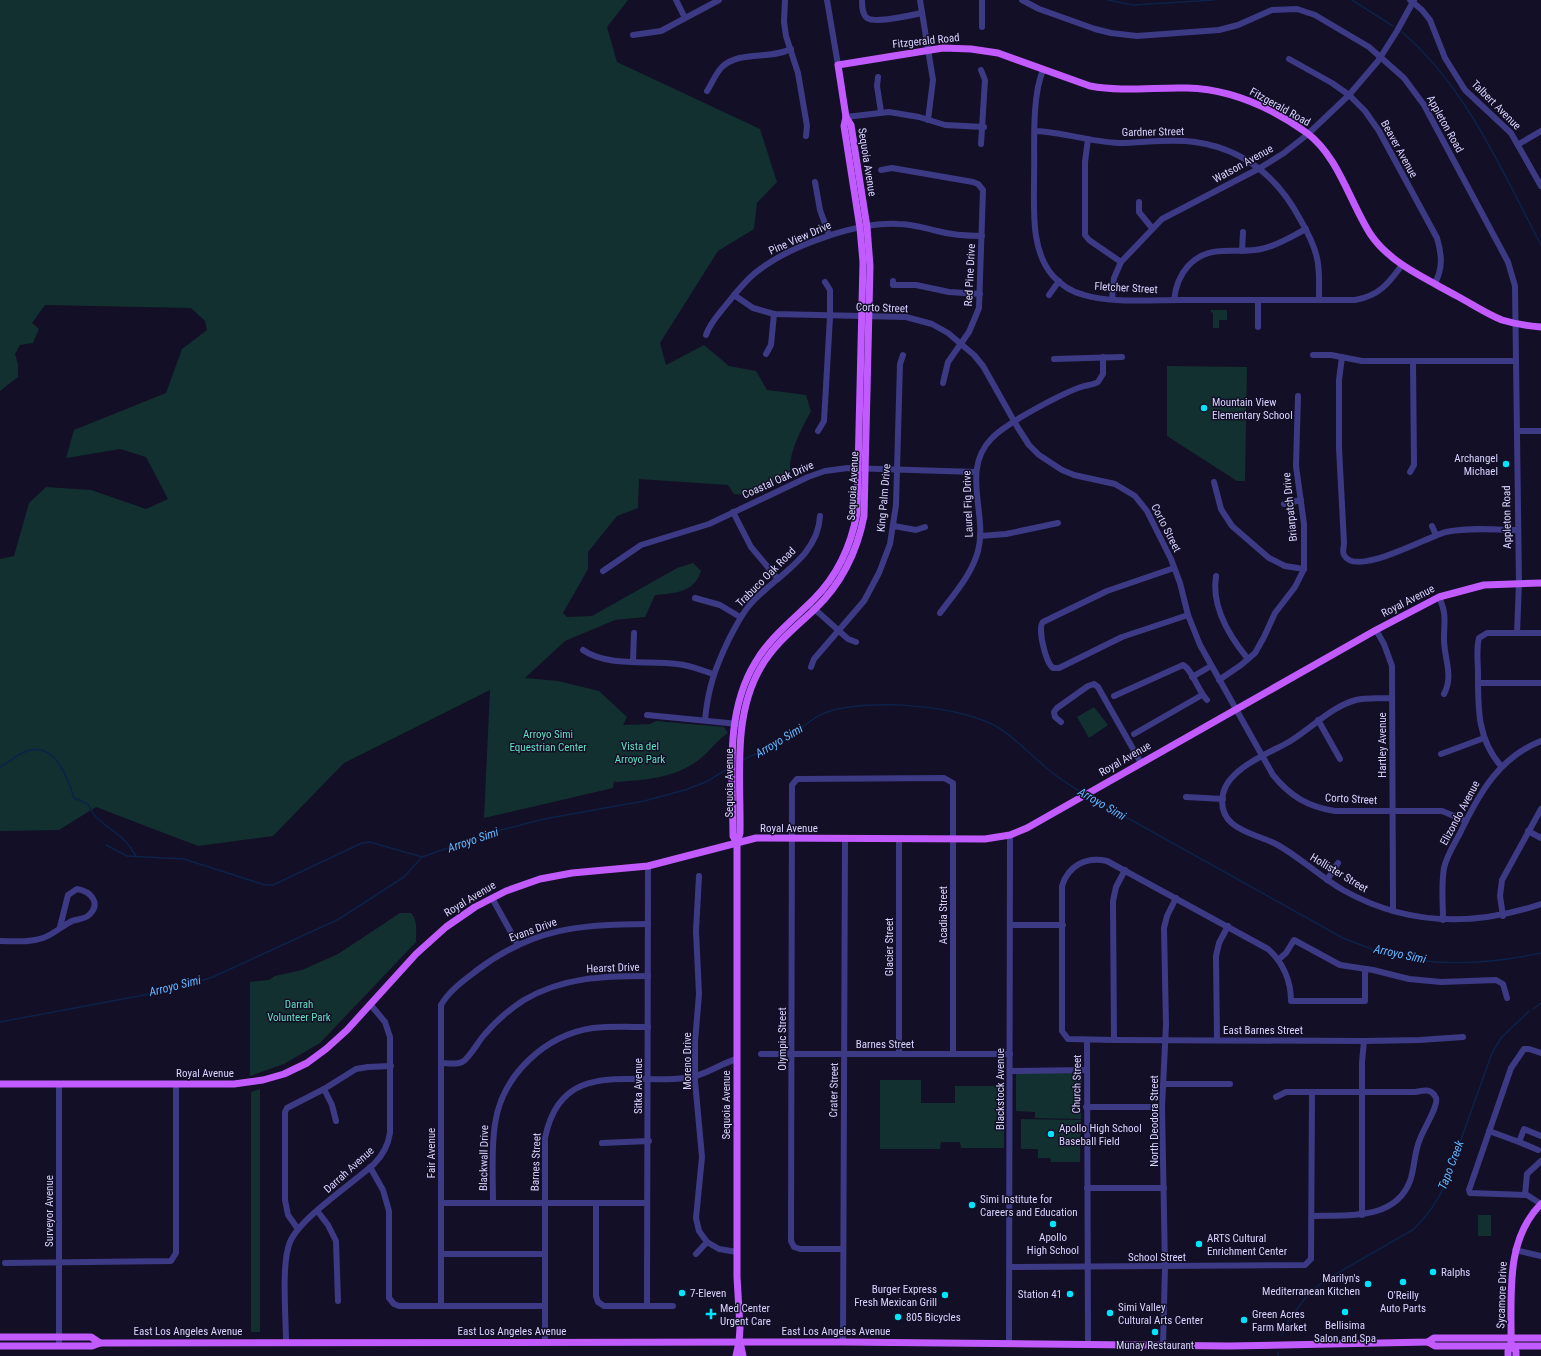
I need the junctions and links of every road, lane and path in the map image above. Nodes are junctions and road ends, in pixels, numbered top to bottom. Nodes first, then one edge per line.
1 (676, 0) edge
2 (718, 0) edge
3 (785, 0) edge
4 (827, 0) edge
5 (862, 0) edge
6 (920, 0) edge
7 (982, 0) edge
8 (1022, 0) edge
9 (1412, 1) edge
10 (922, 13) junction
11 (686, 18) junction
12 (982, 27) dead end
13 (633, 36) dead end
14 (791, 49) junction
15 (929, 50) junction
16 (1381, 56) junction
17 (1289, 59) dead end
18 (838, 65) junction
19 (981, 70) dead end
20 (1043, 70) junction
21 (878, 77) dead end
22 (707, 91) dead end
23 (1349, 95) junction
24 (881, 112) junction
25 (846, 118) junction
26 (928, 120) junction
27 (984, 127) junction
28 (1035, 131) junction
29 (1541, 131) edge
30 (1308, 134) junction
31 (806, 136) dead end
32 (1088, 139) junction
33 (981, 144) dead end
34 (1519, 144) junction
35 (1260, 168) junction
36 (880, 170) dead end
37 (815, 182) dead end
38 (1541, 186) edge
39 (1139, 202) dead end
40 (863, 228) junction
41 (1152, 228) junction
42 (1306, 229) junction
43 (1243, 232) dead end
44 (829, 235) junction
45 (982, 236) junction
46 (1242, 251) junction
47 (1121, 262) junction
48 (1402, 265) junction
49 (893, 281) dead end
50 (1059, 281) junction
51 (825, 282) dead end
52 (1435, 284) junction
53 (980, 294) junction
54 (734, 295) junction
55 (1049, 295) dead end
56 (1112, 299) junction
57 (1174, 300) junction
58 (1258, 300) junction
59 (1319, 300) junction
60 (774, 314) junction
61 (830, 317) junction
62 (866, 317) junction
63 (1516, 324) junction
64 (1258, 327) dead end
65 (1541, 327) edge
66 (706, 335) dead end
67 (960, 343) junction
68 (766, 354) dead end
69 (903, 355) dead end
70 (1313, 355) dead end
71 (1103, 357) junction
72 (1122, 357) dead end
73 (1342, 357) junction
74 (1054, 359) dead end
75 (1413, 361) junction
76 (1516, 361) junction
77 (943, 383) dead end
78 (1298, 396) dead end
79 (1015, 422) junction
80 (818, 431) dead end
81 (1517, 431) junction
82 (1541, 431) edge
83 (863, 469) junction
84 (898, 469) junction
85 (976, 472) junction
86 (1410, 472) dead end
87 (1214, 482) dead end
88 (1301, 500) junction
89 (1284, 504) dead end
90 (733, 512) junction
91 (820, 516) dead end
92 (1058, 523) dead end
93 (894, 526) junction
94 (1432, 526) dead end
95 (925, 527) dead end
96 (1517, 530) junction
97 (1436, 535) junction
98 (980, 536) junction
99 (1174, 568) junction
100 (1304, 569) junction
101 (603, 571) dead end
102 (1216, 576) dead end
103 (778, 579) junction
104 (1519, 583) junction
105 (1541, 583) edge
106 (1438, 597) junction
107 (695, 598) dead end
108 (812, 606) junction
109 (940, 613) dead end
110 (1188, 615) junction
111 (740, 617) junction
112 (1376, 630) junction
113 (838, 631) junction
114 (634, 633) dead end
115 (1516, 633) junction
116 (1541, 633) edge
117 (856, 642) dead end
118 (583, 650) dead end
119 (1248, 659) junction
120 (633, 661) junction
121 (1211, 666) junction
122 (811, 667) dead end
123 (713, 674) junction
124 (1192, 677) junction
125 (1219, 680) junction
126 (1478, 683) junction
127 (1541, 683) edge
128 (1444, 694) dead end
129 (1114, 696) dead end
130 (1392, 698) junction
131 (1236, 709) junction
132 (647, 714) dead end
133 (705, 720) junction
134 (1318, 720) junction
135 (1061, 722) dead end
136 (738, 724) junction
137 (1134, 734) dead end
138 (1484, 738) junction
139 (1541, 741) edge
140 (1441, 754) dead end
141 (1263, 757) junction
142 (1340, 759) dead end
143 (1141, 763) junction
144 (1502, 766) junction
145 (794, 782) joint
146 (1186, 797) dead end
147 (1223, 799) junction
148 (1541, 809) edge
149 (1392, 811) junction
150 (1466, 821) junction
151 (1528, 831) junction
152 (1010, 835) junction
153 (1541, 838) edge
154 (792, 839) junction
155 (898, 839) junction
156 (953, 839) junction
157 (845, 840) junction
158 (737, 843) junction
159 (1338, 863) dead end
160 (648, 866) junction
161 (1125, 870) junction
162 (699, 876) dead end
163 (1327, 880) junction
164 (492, 898) junction
165 (1176, 898) junction
166 (1541, 904) edge
167 (1392, 911) junction
168 (1503, 916) junction
169 (1443, 920) junction
170 (648, 924) junction
171 (1010, 925) junction
172 (1063, 925) junction
173 (1228, 926) junction
174 (60, 927) junction
175 (0, 941) edge
176 (518, 945) junction
177 (1279, 960) junction
178 (1365, 970) junction
179 (648, 976) junction
180 (1507, 998) dead end
181 (443, 1001) joint
182 (370, 1004) junction
183 (648, 1027) junction
184 (1463, 1037) dead end
185 (1087, 1040) junction
186 (1114, 1040) junction
187 (1164, 1040) junction
188 (1217, 1040) junction
189 (1364, 1041) junction
190 (1541, 1053) edge
191 (761, 1054) dead end
192 (792, 1054) junction
193 (844, 1054) junction
194 (898, 1054) junction
195 (953, 1054) junction
196 (1010, 1054) junction
197 (737, 1058) junction
198 (441, 1063) junction
199 (391, 1066) junction
200 (1087, 1070) junction
201 (1010, 1071) junction
202 (696, 1076) junction
203 (648, 1079) junction
204 (0, 1084) edge
205 (58, 1084) junction
206 (176, 1084) junction
207 (1164, 1084) junction
208 (1230, 1084) dead end
209 (324, 1089) junction
210 (1312, 1092) junction
211 (1362, 1092) junction
212 (1276, 1097) dead end
213 (1086, 1107) junction
214 (1162, 1107) junction
215 (336, 1121) dead end
216 (1490, 1131) junction
217 (1541, 1136) edge
218 (649, 1141) junction
219 (602, 1142) dead end
220 (1519, 1142) junction
221 (1540, 1149) edge
222 (1541, 1161) edge
223 (370, 1168) junction
224 (1087, 1188) junction
225 (1164, 1188) junction
226 (1525, 1195) junction
227 (441, 1203) junction
228 (494, 1203) junction
229 (545, 1203) junction
230 (596, 1203) junction
231 (647, 1203) junction
232 (1541, 1204) edge
233 (318, 1212) junction
234 (1362, 1215) junction
235 (1312, 1216) junction
236 (298, 1229) junction
237 (707, 1242) junction
238 (842, 1249) junction
239 (1516, 1250) junction
240 (737, 1252) junction
241 (441, 1254) junction
242 (545, 1254) junction
243 (696, 1254) dead end
244 (1541, 1256) edge
245 (60, 1262) junction
246 (5, 1263) dead end
247 (1010, 1267) junction
248 (1088, 1267) junction
249 (1165, 1267) junction
250 (338, 1302) dead end
251 (441, 1306) junction
252 (545, 1306) junction
253 (647, 1306) junction
254 (673, 1306) dead end
255 (0, 1337) edge
256 (59, 1337) junction
257 (1541, 1338) edge
258 (286, 1342) junction
259 (545, 1342) junction
260 (739, 1342) junction
261 (843, 1342) junction
262 (1511, 1342) junction
263 (100, 1343) junction
264 (1009, 1343) junction
265 (1088, 1344) junction
266 (0, 1346) edge
267 (59, 1346) junction
268 (1163, 1346) junction
269 (1541, 1346) edge
270 (736, 1356) edge
271 (743, 1356) edge
272 (1508, 1356) edge
273 (1516, 1356) edge

1 - 11 street
2 - 11 street
3 - 14 street
4 - 18 street, Sequoia Avenue
5 - 10 street
6 - 10 street
7 - 12 street
8 - 16 street, Appleton Road
9 - 16 street, Watson Avenue
9 - 34 street, Talbert Avenue
10 - 15 street
11 - 13 street
14 - 22 street
14 - 31 street
15 - 18 main road, Fitzgerald Road
15 - 20 main road, Fitzgerald Road
15 - 26 street
16 - 23 street, Watson Avenue
16 - 63 street, Appleton Road
17 - 23 street, Beaver Avenue
18 - 25 main road, Sequoia Avenue
19 - 27 street
20 - 28 street, Fletcher Street
20 - 30 main road, Fitzgerald Road
21 - 24 street
23 - 30 street, Watson Avenue
23 - 52 street, Beaver Avenue
24 - 25 street
24 - 26 street
25 - 40 main road, Sequoia Avenue
26 - 27 street
27 - 33 street
28 - 32 street, Gardner Street
28 - 50 street, Fletcher Street
29 - 34 street
30 - 35 street, Watson Avenue
30 - 48 main road, Fitzgerald Road
32 - 35 street, Gardner Street
32 - 47 street
34 - 38 street, Talbert Avenue
35 - 41 street, Watson Avenue
35 - 42 street, Gardner Street
36 - 45 street, Red Pine Drive
37 - 44 street
39 - 41 street
40 - 44 street, Pine View Drive
40 - 45 street, Pine View Drive
40 - 62 main road, Sequoia Avenue
41 - 47 street, Watson Avenue
42 - 46 street
42 - 59 street, Gardner Street
43 - 46 street
44 - 54 street, Pine View Drive
45 - 53 street, Red Pine Drive
46 - 57 street
47 - 56 street, Watson Avenue
48 - 52 main road, Fitzgerald Road
48 - 59 street, Fletcher Street
49 - 53 street
50 - 55 street
50 - 56 street, Fletcher Street
51 - 61 street
52 - 63 main road, Fitzgerald Road
53 - 67 street, Red Pine Drive
54 - 60 street, Corto Street
54 - 66 street, Pine View Drive
56 - 57 street, Fletcher Street
57 - 58 street, Fletcher Street
58 - 59 street, Fletcher Street
58 - 64 street
60 - 61 street, Corto Street
60 - 68 street
61 - 62 street, Corto Street
61 - 80 street
62 - 67 street, Corto Street
62 - 83 main road, Sequoia Avenue
63 - 65 main road, Fitzgerald Road
63 - 76 street, Appleton Road
67 - 77 street, Red Pine Drive
67 - 79 street, Corto Street
69 - 84 street, King Palm Drive
70 - 73 street
71 - 72 street
71 - 74 street
71 - 79 street, Laurel Fig Drive
73 - 75 street
73 - 97 street
75 - 76 street
75 - 86 street
76 - 81 street, Appleton Road
78 - 88 street, Briarpatch Drive
79 - 85 street, Laurel Fig Drive
79 - 99 street, Corto Street
81 - 82 street
81 - 96 street, Appleton Road
83 - 84 street, Coastal Oak Drive
83 - 90 street, Coastal Oak Drive
83 - 108 main road, Sequoia Avenue
84 - 85 street, Coastal Oak Drive
84 - 93 street, King Palm Drive
85 - 98 street, Laurel Fig Drive
87 - 100 street
88 - 89 street
88 - 100 street, Briarpatch Drive
90 - 101 street, Coastal Oak Drive
90 - 103 street
91 - 103 street, Trabuco Oak Road
92 - 98 street
93 - 95 street
93 - 113 street, King Palm Drive
94 - 97 street
96 - 97 street
96 - 104 street, Appleton Road
98 - 109 street, Laurel Fig Drive
99 - 110 street, Corto Street
99 - 110 street
100 - 119 street, Briarpatch Drive
102 - 119 street
103 - 111 street, Trabuco Oak Road
104 - 105 main road, Royal Avenue
104 - 106 main road, Royal Avenue
104 - 115 street, Appleton Road
106 - 112 main road, Royal Avenue
106 - 128 street
107 - 111 street
108 - 113 street
108 - 136 main road, Sequoia Avenue
110 - 121 street, Corto Street
111 - 123 street, Trabuco Oak Road
112 - 130 street, Hartley Avenue
112 - 131 main road, Royal Avenue
113 - 117 street
113 - 122 street, King Palm Drive
114 - 120 street
115 - 116 street
115 - 126 street
118 - 120 street
119 - 125 street, Briarpatch Drive
120 - 123 street
121 - 124 street
121 - 125 street, Corto Street
123 - 133 street, Trabuco Oak Road
124 - 129 street
124 - 137 street
125 - 131 street, Corto Street
126 - 127 street
126 - 138 street
130 - 134 street
130 - 149 street, Hartley Avenue
131 - 141 street, Corto Street
131 - 143 main road, Royal Avenue
132 - 133 street
133 - 136 street
134 - 141 street
134 - 142 street
135 - 143 street
136 - 158 main road, Sequoia Avenue
136 - 158 main road, Sequoia Avenue
138 - 140 street
138 - 144 street
139 - 144 street, Elizondo Avenue
141 - 147 street
141 - 149 street, Corto Street
143 - 152 main road, Royal Avenue
144 - 150 street, Elizondo Avenue
145 - 154 street, Olympic Street
145 - 156 street, Acadia Street
146 - 147 street
147 - 163 street, Hollister Street
148 - 151 street
149 - 150 street, Corto Street
149 - 167 street, Hartley Avenue
150 - 169 street, Elizondo Avenue
151 - 153 street
151 - 168 street
152 - 156 main road, Royal Avenue
152 - 171 street, Blackstock Avenue
154 - 157 main road, Royal Avenue
154 - 158 main road, Royal Avenue
154 - 192 street, Olympic Street
155 - 156 main road, Royal Avenue
155 - 157 main road, Royal Avenue
155 - 194 street, Glacier Street
156 - 195 street, Acadia Street
157 - 193 street, Crater Street
158 - 160 main road, Royal Avenue
158 - 197 main road, Sequoia Avenue
159 - 163 street
160 - 164 main road, Royal Avenue
160 - 170 street, Sitka Avenue
161 - 165 street
161 - 172 street
161 - 186 street
162 - 202 street, Moreno Drive
163 - 167 street, Hollister Street
164 - 176 street
164 - 182 main road, Royal Avenue
165 - 173 street
165 - 187 street, North Deodora Street
166 - 168 street, Hollister Street
167 - 169 street, Hollister Street
168 - 169 street, Hollister Street
170 - 176 street, Evans Drive
170 - 179 street, Sitka Avenue
171 - 172 street
171 - 196 street, Blackstock Avenue
172 - 185 street, East Barnes Street
173 - 177 street
173 - 188 street
174 - 174 street
174 - 175 street
176 - 181 street, Evans Drive
177 - 178 street
177 - 178 street
178 - 180 street
179 - 183 street, Sitka Avenue
179 - 198 street, Hearst Drive
181 - 198 street, Fair Avenue
182 - 199 street, Darrah Avenue
182 - 206 main road, Royal Avenue
183 - 203 street, Sitka Avenue
183 - 228 street, Blackwall Drive
184 - 189 street, East Barnes Street
185 - 186 street, East Barnes Street
185 - 200 street, Church Street
186 - 187 street, East Barnes Street
187 - 188 street, East Barnes Street
187 - 207 street, North Deodora Street
188 - 189 street, East Barnes Street
189 - 211 street
190 - 216 street
191 - 192 street, Barnes Street
192 - 193 street, Barnes Street
192 - 238 street, Olympic Street
193 - 194 street, Barnes Street
193 - 238 street, Crater Street
194 - 195 street, Barnes Street
195 - 196 street, Barnes Street
196 - 201 street, Blackstock Avenue
197 - 202 street, Barnes Street
197 - 240 main road, Sequoia Avenue
198 - 227 street, Fair Avenue
199 - 209 street
199 - 223 street, Darrah Avenue
200 - 201 street
200 - 213 street, Church Street
201 - 247 street, Blackstock Avenue
202 - 203 street, Barnes Street
202 - 237 street, Moreno Drive
203 - 218 street, Sitka Avenue
203 - 229 street, Barnes Street
204 - 205 main road, Royal Avenue
205 - 206 main road, Royal Avenue
205 - 245 street, Surveyor Avenue
206 - 245 street
207 - 208 street
207 - 214 street, North Deodora Street
209 - 215 street
209 - 236 street
210 - 211 street
210 - 212 street
210 - 235 street
211 - 234 street
211 - 234 street
213 - 214 street
213 - 224 street, Church Street
214 - 225 street, North Deodora Street
216 - 220 street
216 - 226 street
217 - 220 street
218 - 219 street
218 - 231 street, Sitka Avenue
220 - 221 street
222 - 226 street
223 - 233 street, Darrah Avenue
223 - 251 street
224 - 225 street
224 - 248 street, Church Street
225 - 249 street, North Deodora Street
226 - 232 street
227 - 228 street
227 - 241 street, Fair Avenue
228 - 229 street
229 - 230 street
229 - 242 street, Barnes Street
230 - 231 street
230 - 253 street
231 - 253 street, Sitka Avenue
232 - 239 main road, Sycamore Drive
233 - 236 street, Darrah Avenue
233 - 250 street
234 - 235 street
235 - 249 street, School Street
236 - 258 street, Darrah Avenue
237 - 240 street
237 - 243 street
238 - 261 street, Crater Street
239 - 244 street
239 - 262 main road, Sycamore Drive
240 - 260 main road, Sequoia Avenue
241 - 242 street
241 - 251 street, Fair Avenue
242 - 252 street, Barnes Street
245 - 246 street
245 - 256 street, Surveyor Avenue
247 - 248 street, School Street
247 - 264 street, Blackstock Avenue
248 - 249 street, School Street
248 - 265 street, Church Street
249 - 268 street, North Deodora Street
251 - 252 street
252 - 259 street, Barnes Street
253 - 254 street
255 - 256 main road, East Los Angeles Avenue
256 - 263 main road, East Los Angeles Avenue
256 - 267 street, Surveyor Avenue
257 - 262 main road, East Los Angeles Avenue
258 - 259 main road, East Los Angeles Avenue
258 - 263 main road, East Los Angeles Avenue
259 - 260 main road, East Los Angeles Avenue
260 - 261 main road, East Los Angeles Avenue
260 - 270 main road, Sequoia Avenue
260 - 271 main road, Sequoia Avenue
261 - 264 main road, East Los Angeles Avenue
262 - 268 main road, East Los Angeles Avenue
262 - 269 main road, East Los Angeles Avenue
262 - 272 main road, Sycamore Drive
262 - 273 main road, Sycamore Drive
263 - 267 main road, East Los Angeles Avenue
264 - 265 main road, East Los Angeles Avenue
265 - 268 main road, East Los Angeles Avenue
266 - 267 main road, East Los Angeles Avenue

